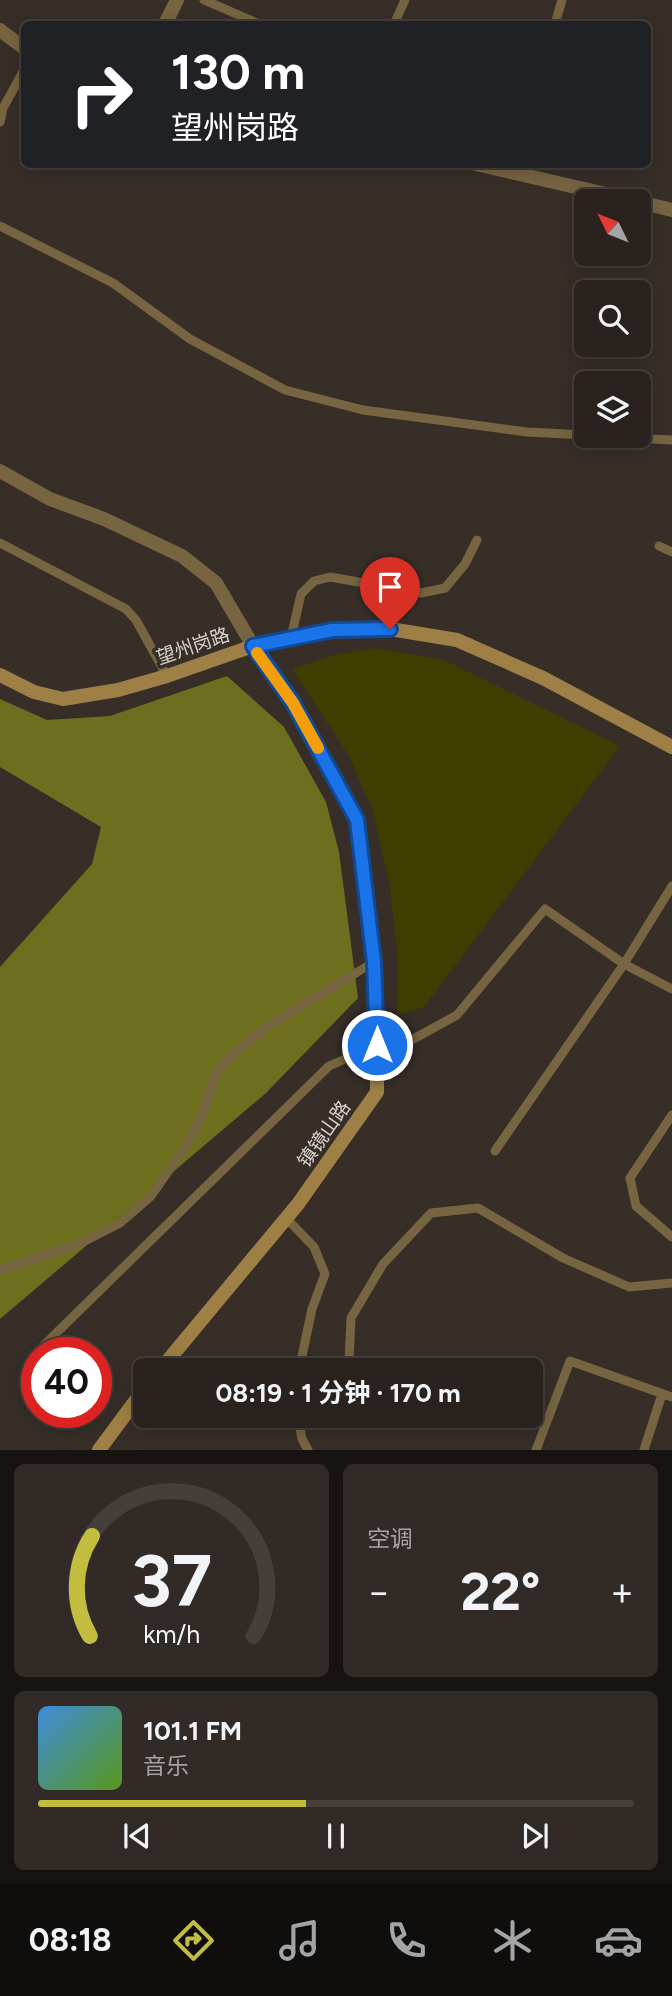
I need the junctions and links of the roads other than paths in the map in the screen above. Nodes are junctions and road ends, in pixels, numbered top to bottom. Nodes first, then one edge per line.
1 (177, 0) edge
2 (204, 0) edge
3 (405, 0) edge
4 (562, 0) edge
5 (166, 21) edge
6 (252, 21) edge
7 (395, 21) edge
8 (556, 21) edge
9 (0, 30) edge
10 (21, 46) edge
11 (21, 75) edge
12 (0, 122) edge
13 (514, 169) edge
14 (589, 189) edge
15 (651, 205) edge
16 (672, 210) edge
17 (0, 226) edge
18 (574, 434) edge
19 (651, 439) edge
20 (672, 440) edge
21 (0, 471) edge
22 (477, 540) dead end
23 (0, 543) edge
24 (660, 546) dead end
25 (672, 552) edge
26 (291, 638) junction
27 (253, 646) junction
28 (0, 675) edge
29 (167, 676) junction
30 (672, 747) edge
31 (672, 886) edge
32 (374, 962) junction
33 (624, 964) junction
34 (672, 989) edge
35 (377, 1045) junction
36 (672, 1115) edge
37 (495, 1151) dead end
38 (286, 1219) junction
39 (672, 1237) edge
40 (0, 1270) edge
41 (672, 1283) edge
42 (52, 1337) edge
43 (170, 1358) edge
44 (302, 1358) edge
45 (349, 1358) edge
46 (662, 1394) junction
47 (672, 1397) edge
48 (133, 1404) edge
49 (300, 1428) edge
50 (99, 1450) edge
51 (308, 1450) edge
52 (536, 1450) edge
53 (643, 1450) edge

1 - 5 street
2 - 6 lane
3 - 7 lane
4 - 8 lane
9 - 10 street
11 - 12 lane
13 - 14 street
15 - 16 street
17 - 18 lane
19 - 20 lane
21 - 27 street
22 - 26 lane
23 - 29 lane
24 - 25 lane
26 - 27 street, 望州岗路
26 - 30 street, 望州岗路
27 - 29 street, 望州岗路
27 - 32 street, 镇镜山路
28 - 29 street, 望州岗路
31 - 33 lane
32 - 35 street, 镇镜山路
32 - 40 lane
33 - 34 lane
33 - 35 lane
33 - 37 lane
35 - 38 street, 镇镜山路
35 - 42 lane
36 - 39 lane
38 - 43 street, 镇镜山路
38 - 44 lane
41 - 45 lane
46 - 47 lane
46 - 52 lane
46 - 53 lane
48 - 50 street
49 - 51 lane

